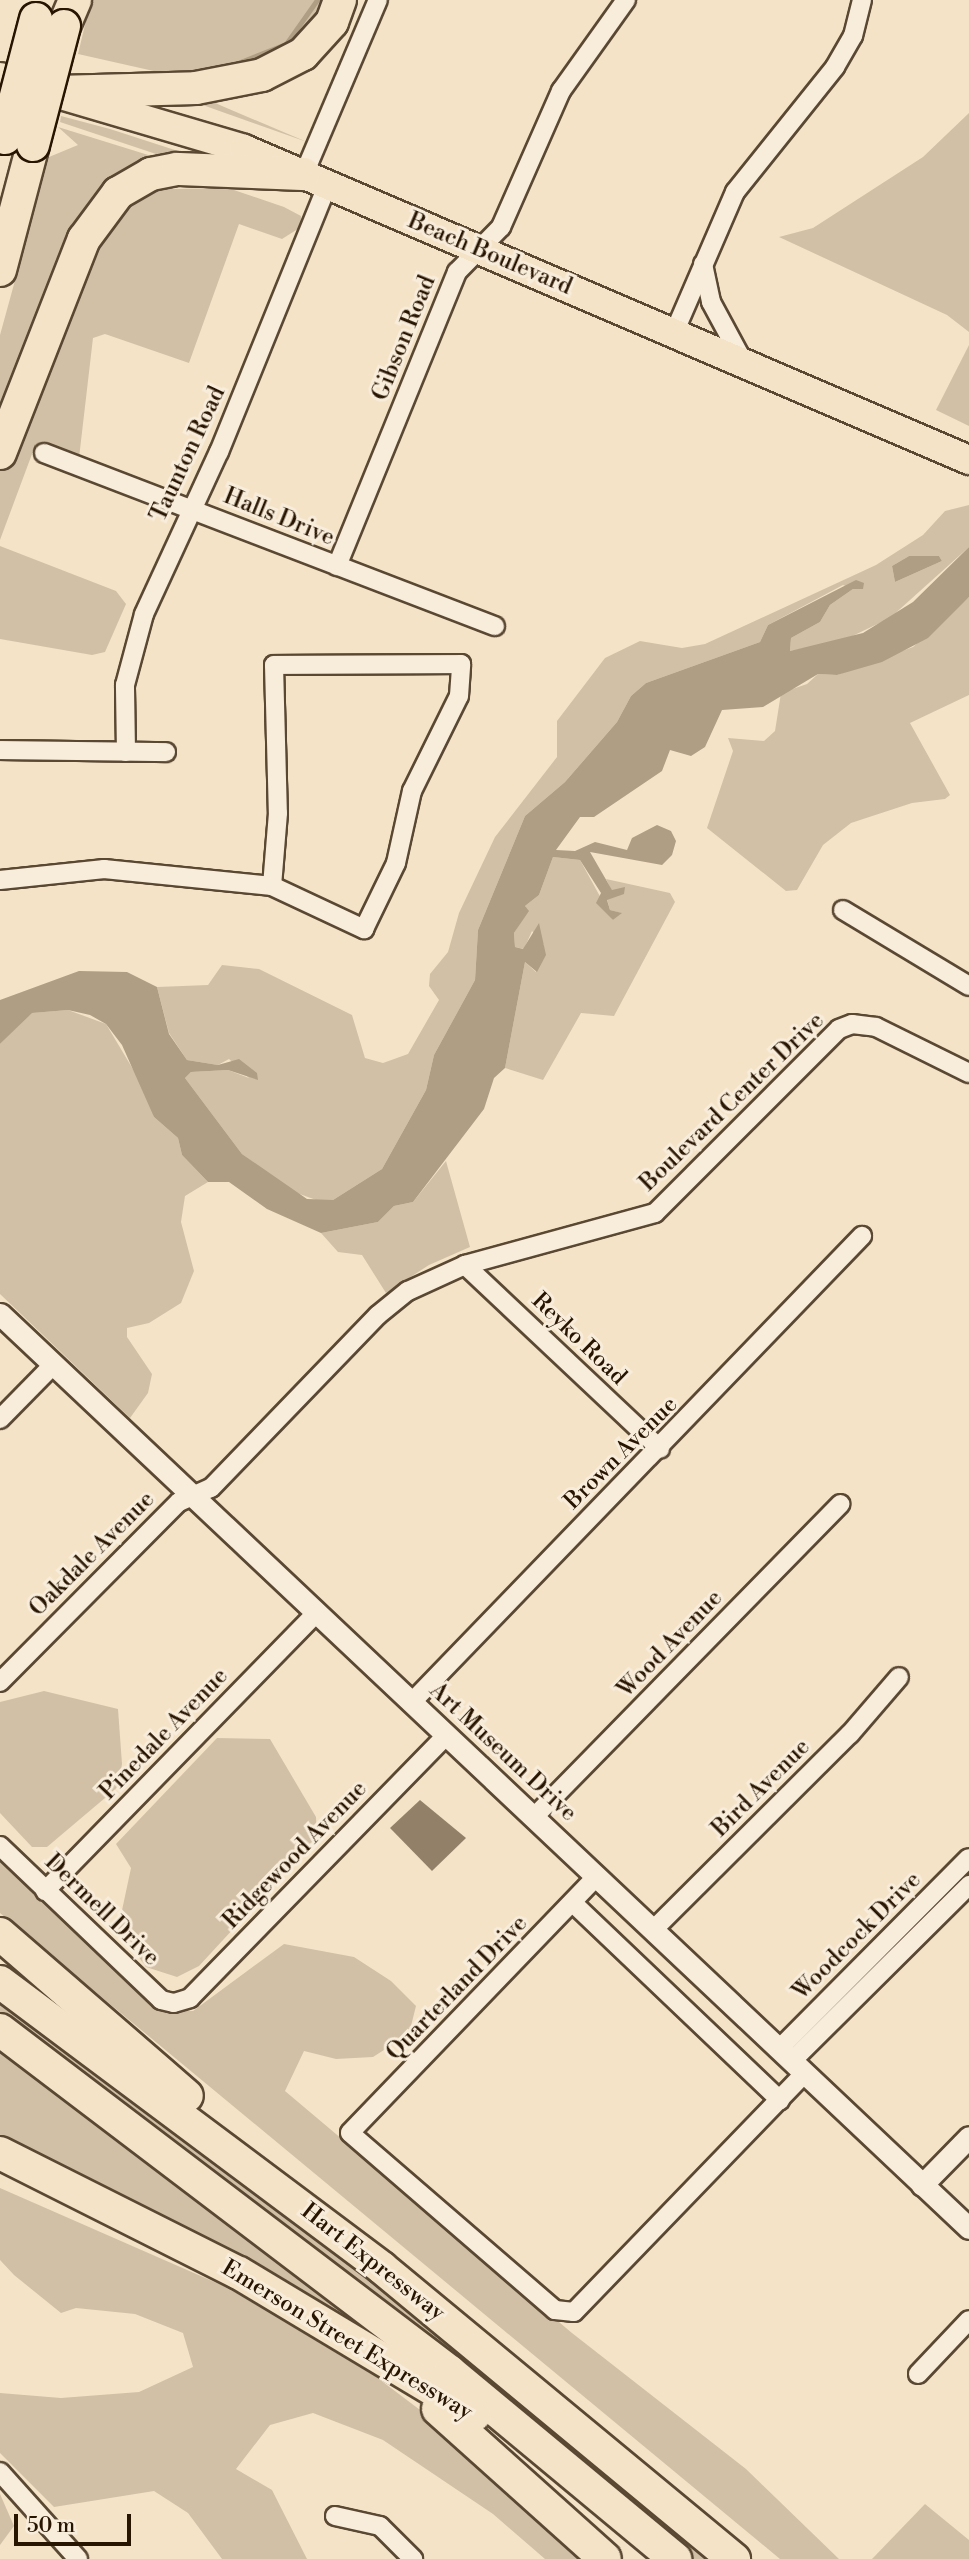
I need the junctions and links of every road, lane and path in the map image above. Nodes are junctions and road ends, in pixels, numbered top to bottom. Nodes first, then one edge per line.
1 (340, 0) edge
2 (378, 0) edge
3 (626, 0) edge
4 (862, 0) edge
5 (54, 7) edge
6 (0, 77) edge
7 (57, 92) junction
8 (13, 147) edge
9 (316, 179) junction
10 (480, 250) junction
11 (703, 264) junction
12 (0, 270) edge
13 (674, 333) junction
14 (744, 363) junction
15 (0, 453) edge
16 (44, 453) dead end
17 (969, 460) edge
18 (192, 508) junction
19 (337, 566) junction
20 (495, 626) dead end
21 (0, 750) edge
22 (126, 752) junction
23 (166, 752) dead end
24 (0, 880) edge
25 (272, 886) junction
26 (843, 910) dead end
27 (969, 986) edge
28 (968, 1071) edge
29 (862, 1236) dead end
30 (465, 1265) junction
31 (0, 1314) edge
32 (52, 1365) junction
33 (0, 1419) edge
34 (660, 1449) junction
35 (194, 1496) junction
36 (841, 1504) dead end
37 (317, 1612) junction
38 (899, 1676) dead end
39 (0, 1682) edge
40 (412, 1702) junction
41 (447, 1735) junction
42 (534, 1817) junction
43 (0, 1846) edge
44 (969, 1858) edge
45 (597, 1876) junction
46 (969, 1885) edge
47 (45, 1891) junction
48 (573, 1903) junction
49 (654, 1930) junction
50 (0, 1934) edge
51 (0, 1982) edge
52 (174, 2003) joint
53 (0, 2030) edge
54 (792, 2061) junction
55 (780, 2100) junction
56 (969, 2137) edge
57 (0, 2153) edge
58 (0, 2176) edge
59 (922, 2185) junction
60 (969, 2228) edge
61 (204, 2255) junction
62 (382, 2268) junction
63 (316, 2319) junction
64 (969, 2320) edge
65 (918, 2374) dead end
66 (0, 2472) edge
67 (633, 2473) junction
68 (335, 2516) dead end
69 (78, 2559) edge
70 (413, 2559) edge
71 (605, 2559) edge
72 (675, 2559) edge
73 (734, 2559) edge
74 (749, 2559) edge

1 - 7 highway
2 - 9 street, Taunton Road
3 - 10 street, Gibson Road
4 - 11 street
5 - 8 highway, bridge
6 - 7 highway, Beach Boulevard
7 - 9 highway, Beach Boulevard
8 - 12 highway
9 - 10 highway, Beach Boulevard
9 - 15 highway
9 - 18 street, Taunton Road
10 - 13 highway, Beach Boulevard
10 - 19 street, Gibson Road
11 - 13 street
11 - 14 street
13 - 14 highway, Beach Boulevard
14 - 17 highway, Beach Boulevard
16 - 18 street, Halls Drive
18 - 19 street, Halls Drive
18 - 22 street, Taunton Road
19 - 20 street, Halls Drive
21 - 22 street
22 - 23 street
24 - 25 street
25 - 25 street
26 - 27 street
28 - 30 street, Boulevard Center Drive
29 - 34 street, Brown Avenue
30 - 34 street, Reyko Road
30 - 35 street, Boulevard Center Drive
31 - 32 street, Art Museum Drive
32 - 33 street
32 - 35 street, Art Museum Drive
34 - 40 street, Brown Avenue
35 - 37 street, Art Museum Drive
35 - 39 street, Oakdale Avenue
36 - 42 street, Wood Avenue
37 - 40 street, Art Museum Drive
37 - 47 street, Pinedale Avenue
38 - 49 street, Bird Avenue
40 - 41 street, Art Museum Drive
41 - 42 street, Art Museum Drive
41 - 52 street, Ridgewood Avenue
42 - 45 street, Art Museum Drive
43 - 47 street, Dermell Drive
44 - 54 street, Woodcock Drive
45 - 48 street, Quarterland Drive
45 - 49 street, Art Museum Drive
46 - 54 street, Woodcock Drive
47 - 52 street, Dermell Drive
48 - 55 street
48 - 55 street, Quarterland Drive
49 - 54 street, Art Museum Drive
50 - 62 highway
51 - 62 highway, Hart Expressway
53 - 72 highway, Hart Expressway
54 - 55 street
54 - 59 street, Art Museum Drive
56 - 59 street
57 - 61 highway, Emerson Street Expressway
58 - 61 highway
59 - 60 street, Art Museum Drive
61 - 63 highway, Emerson Street Expressway
62 - 67 highway, Hart Expressway
63 - 71 highway
63 - 72 highway, Emerson Street Expressway
64 - 65 street
66 - 69 street
67 - 73 highway, Hart Expressway
67 - 74 highway
68 - 70 street

